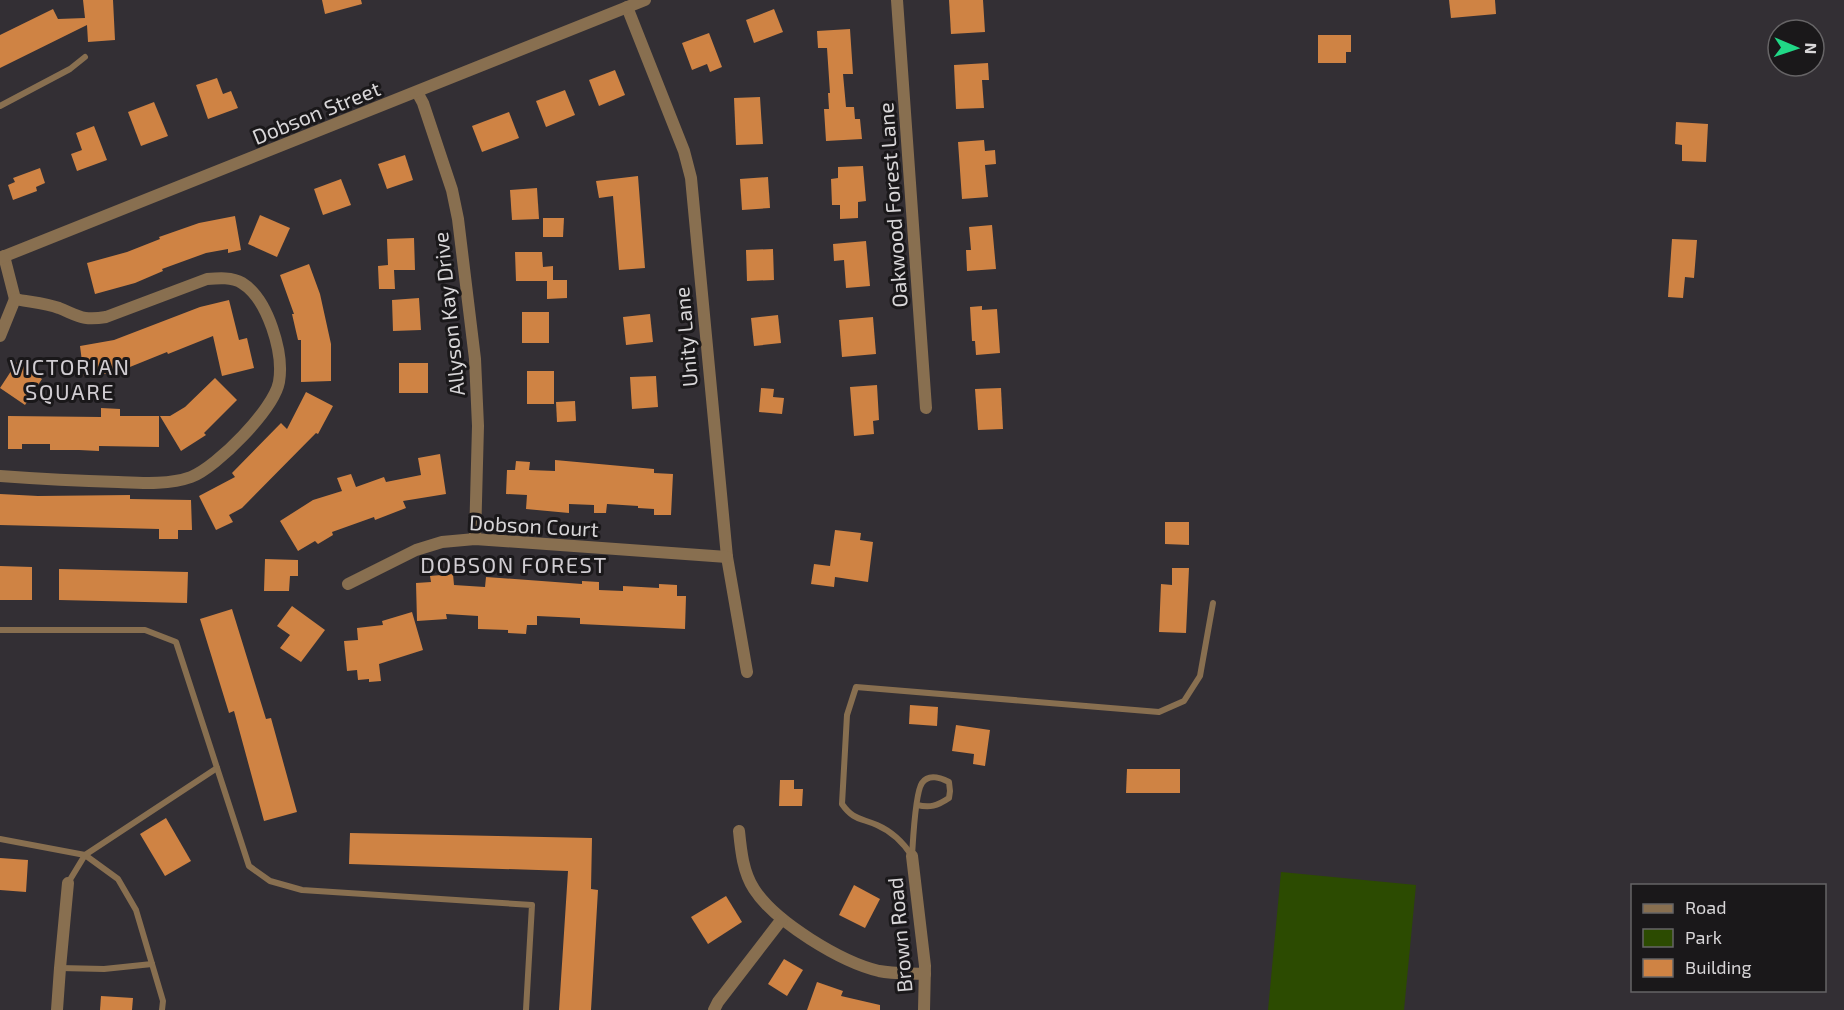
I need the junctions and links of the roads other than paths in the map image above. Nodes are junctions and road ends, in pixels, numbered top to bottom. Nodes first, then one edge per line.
1 (645, 0) edge
2 (897, 0) edge
3 (627, 7) junction
4 (85, 57) dead end
5 (417, 92) junction
6 (0, 106) edge
7 (2, 257) edge
8 (15, 299) junction
9 (0, 336) edge
10 (926, 408) dead end
11 (0, 476) edge
12 (475, 538) junction
13 (727, 557) junction
14 (348, 584) dead end
15 (1213, 603) dead end
16 (0, 630) edge
17 (747, 672) dead end
18 (217, 768) junction
19 (917, 805) junction
20 (739, 831) dead end
21 (0, 839) edge
22 (85, 855) junction
23 (912, 856) junction
24 (68, 883) joint
25 (782, 919) junction
26 (152, 964) junction
27 (60, 968) junction
28 (925, 974) junction
29 (57, 1010) edge
30 (162, 1010) edge
31 (526, 1010) edge
32 (714, 1010) edge
33 (924, 1010) edge

1 - 3 street, Dobson Street
2 - 10 street, Oakwood Forest Lane
3 - 5 street, Dobson Street
3 - 13 street, Unity Lane
4 - 6 lane
5 - 7 street, Dobson Street
5 - 12 street, Allyson Kay Drive
7 - 8 street
8 - 9 street
8 - 11 street
12 - 13 street, Dobson Court
12 - 14 street, Dobson Court
13 - 17 street, Unity Lane
15 - 23 lane
16 - 18 lane
18 - 22 lane
18 - 31 lane
19 - 19 lane
19 - 23 lane
20 - 25 street
21 - 22 lane
22 - 24 lane
22 - 26 lane
23 - 28 street, Brown Road
24 - 27 street
25 - 28 street
25 - 32 street
26 - 27 lane
26 - 30 lane
27 - 29 street
28 - 33 street, Brown Road

